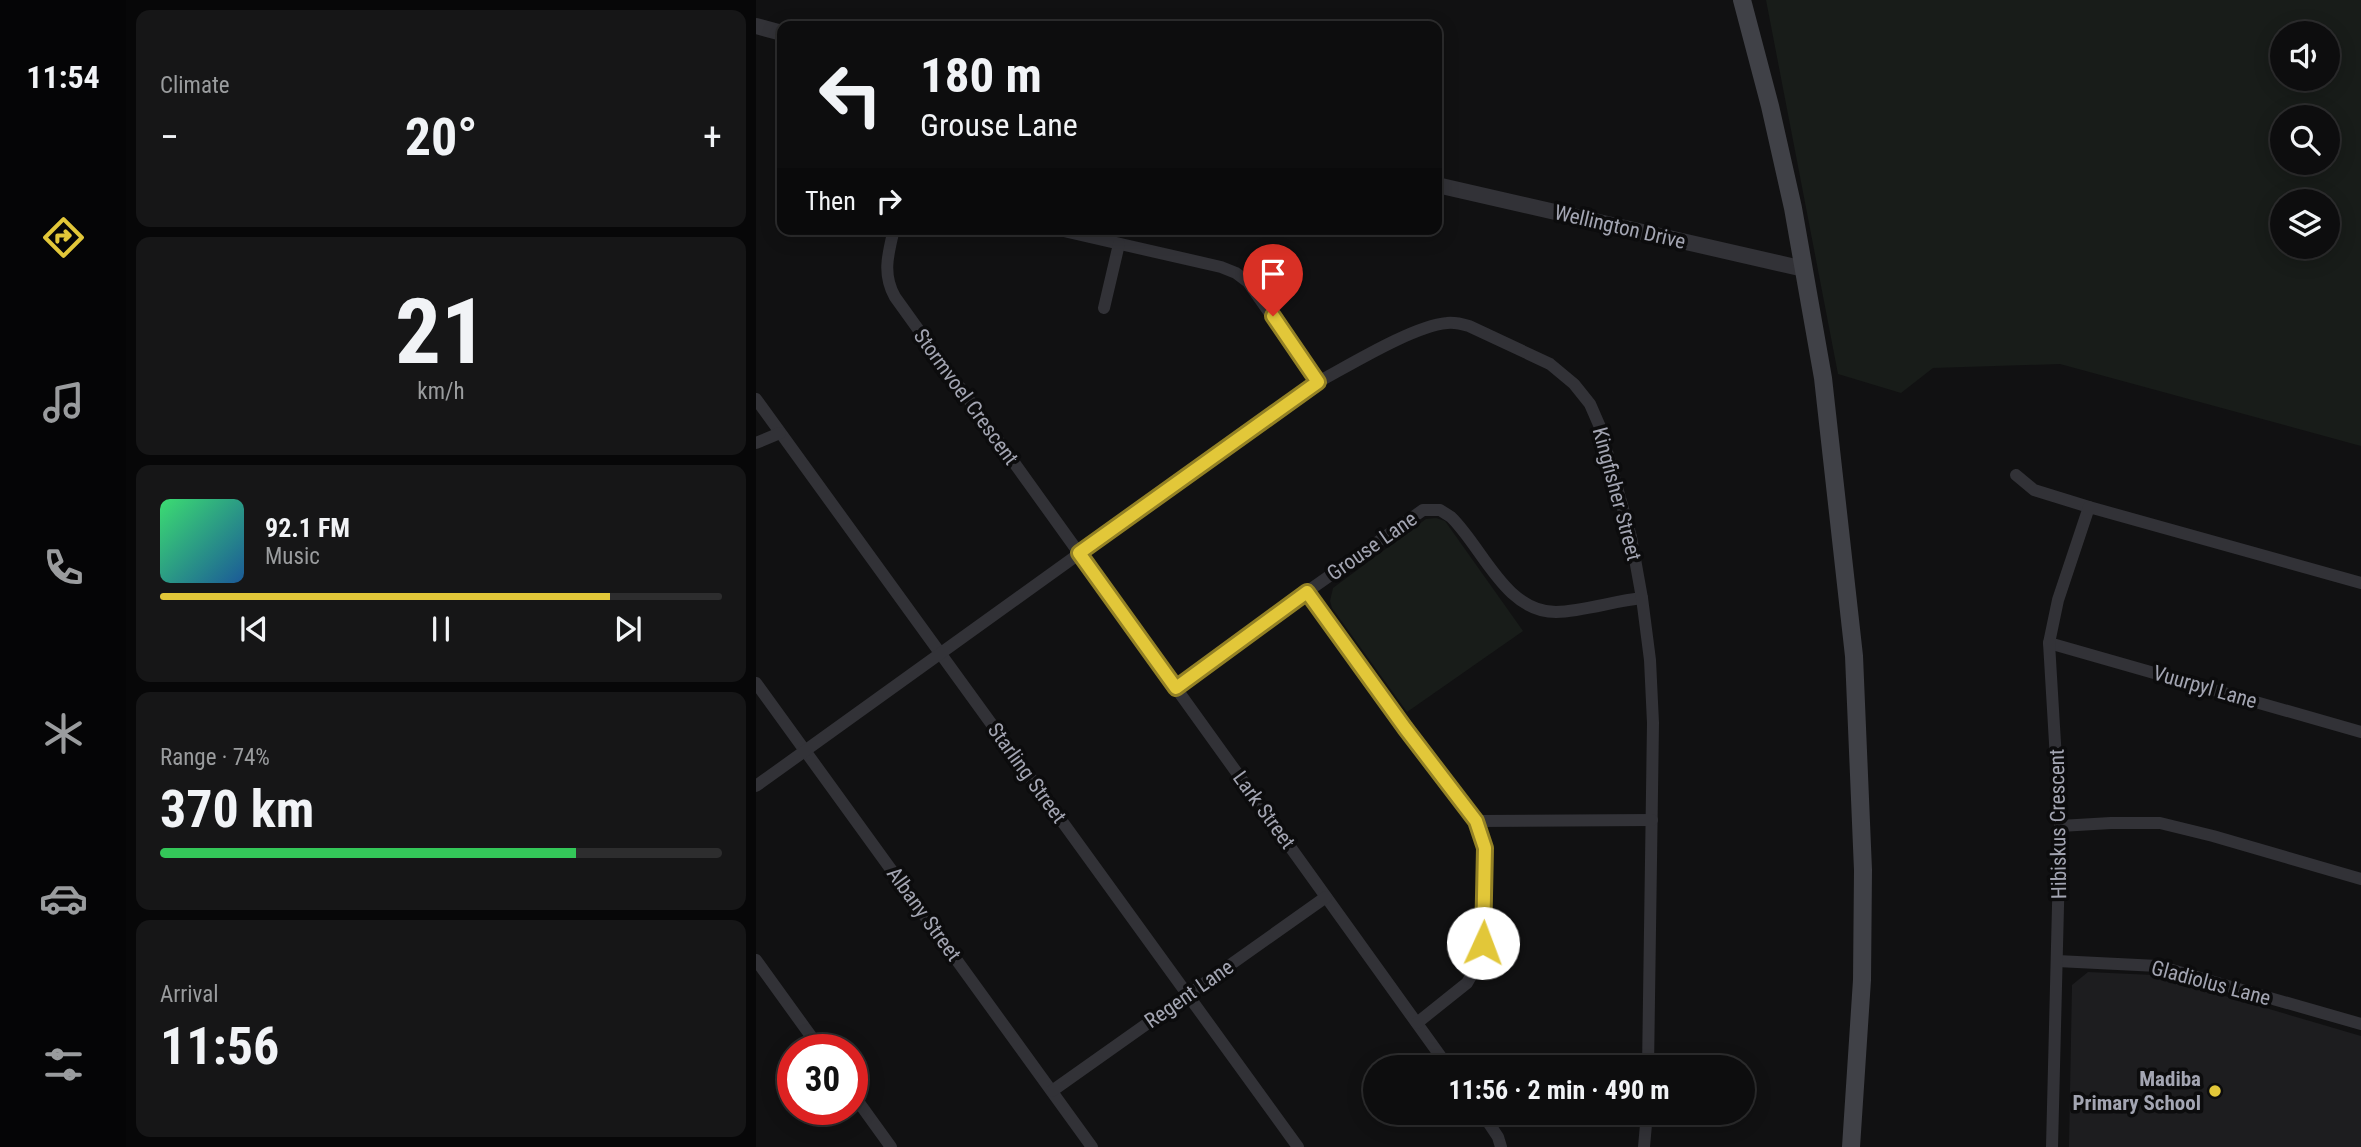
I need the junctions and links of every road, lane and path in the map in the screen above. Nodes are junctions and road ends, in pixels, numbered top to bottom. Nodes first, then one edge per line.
1 (1742, 0) edge
2 (756, 26) edge
3 (777, 32) edge
4 (1442, 186) edge
5 (893, 235) edge
6 (1081, 235) edge
7 (1119, 244) junction
8 (1804, 269) junction
9 (1104, 308) dead end
10 (1318, 382) junction
11 (756, 399) edge
12 (780, 432) junction
13 (756, 443) edge
14 (2016, 475) dead end
15 (2089, 507) junction
16 (1079, 553) junction
17 (2361, 583) edge
18 (1307, 592) junction
19 (1642, 598) junction
20 (2049, 643) junction
21 (940, 653) junction
22 (756, 682) edge
23 (1176, 688) junction
24 (2361, 732) edge
25 (805, 751) junction
26 (756, 786) edge
27 (1652, 820) junction
28 (1476, 821) junction
29 (2060, 826) junction
30 (2361, 879) edge
31 (1326, 897) junction
32 (756, 960) edge
33 (2057, 961) junction
34 (1188, 995) junction
35 (1417, 1023) junction
36 (2361, 1024) edge
37 (809, 1034) edge
38 (1440, 1055) edge
39 (1648, 1055) edge
40 (1052, 1091) junction
41 (868, 1115) edge
42 (1490, 1125) edge
43 (1646, 1125) edge
44 (891, 1147) edge
45 (1092, 1147) edge
46 (1298, 1147) edge
47 (1501, 1147) edge
48 (1644, 1147) edge
49 (1851, 1147) edge
50 (2052, 1147) edge

1 - 8 main road
2 - 3 street
4 - 8 street, Wellington Drive
5 - 16 street, Stormvoel Crescent
6 - 7 street
7 - 9 street
7 - 10 street
8 - 49 main road
10 - 16 street, Kingfisher Street
10 - 19 street, Kingfisher Street
11 - 12 street, Starling Street
12 - 13 street
12 - 21 street, Starling Street
14 - 15 street
15 - 17 street
15 - 20 street, Hibiskus Crescent
16 - 21 street, Kingfisher Street
16 - 23 street, Lark Street
18 - 19 street, Grouse Lane
18 - 23 street, Grouse Lane
18 - 28 street
19 - 27 street, Kingfisher Street
20 - 24 street, Vuurpyl Lane
20 - 29 street, Hibiskus Crescent
21 - 25 street, Kingfisher Street
21 - 34 street, Starling Street
22 - 25 street, Albany Street
23 - 31 street, Lark Street
25 - 26 street, Kingfisher Street
25 - 40 street, Albany Street
27 - 28 street
27 - 39 street, Kingfisher Street
28 - 35 street
29 - 30 street
29 - 33 street, Hibiskus Crescent
31 - 34 street, Regent Lane
31 - 35 street, Lark Street
32 - 37 street
33 - 36 street, Gladiolus Lane
33 - 50 street, Hibiskus Crescent
34 - 40 street, Regent Lane
34 - 46 street, Starling Street
35 - 38 street, Lark Street
40 - 45 street, Albany Street
41 - 44 street
42 - 47 street
43 - 48 street

